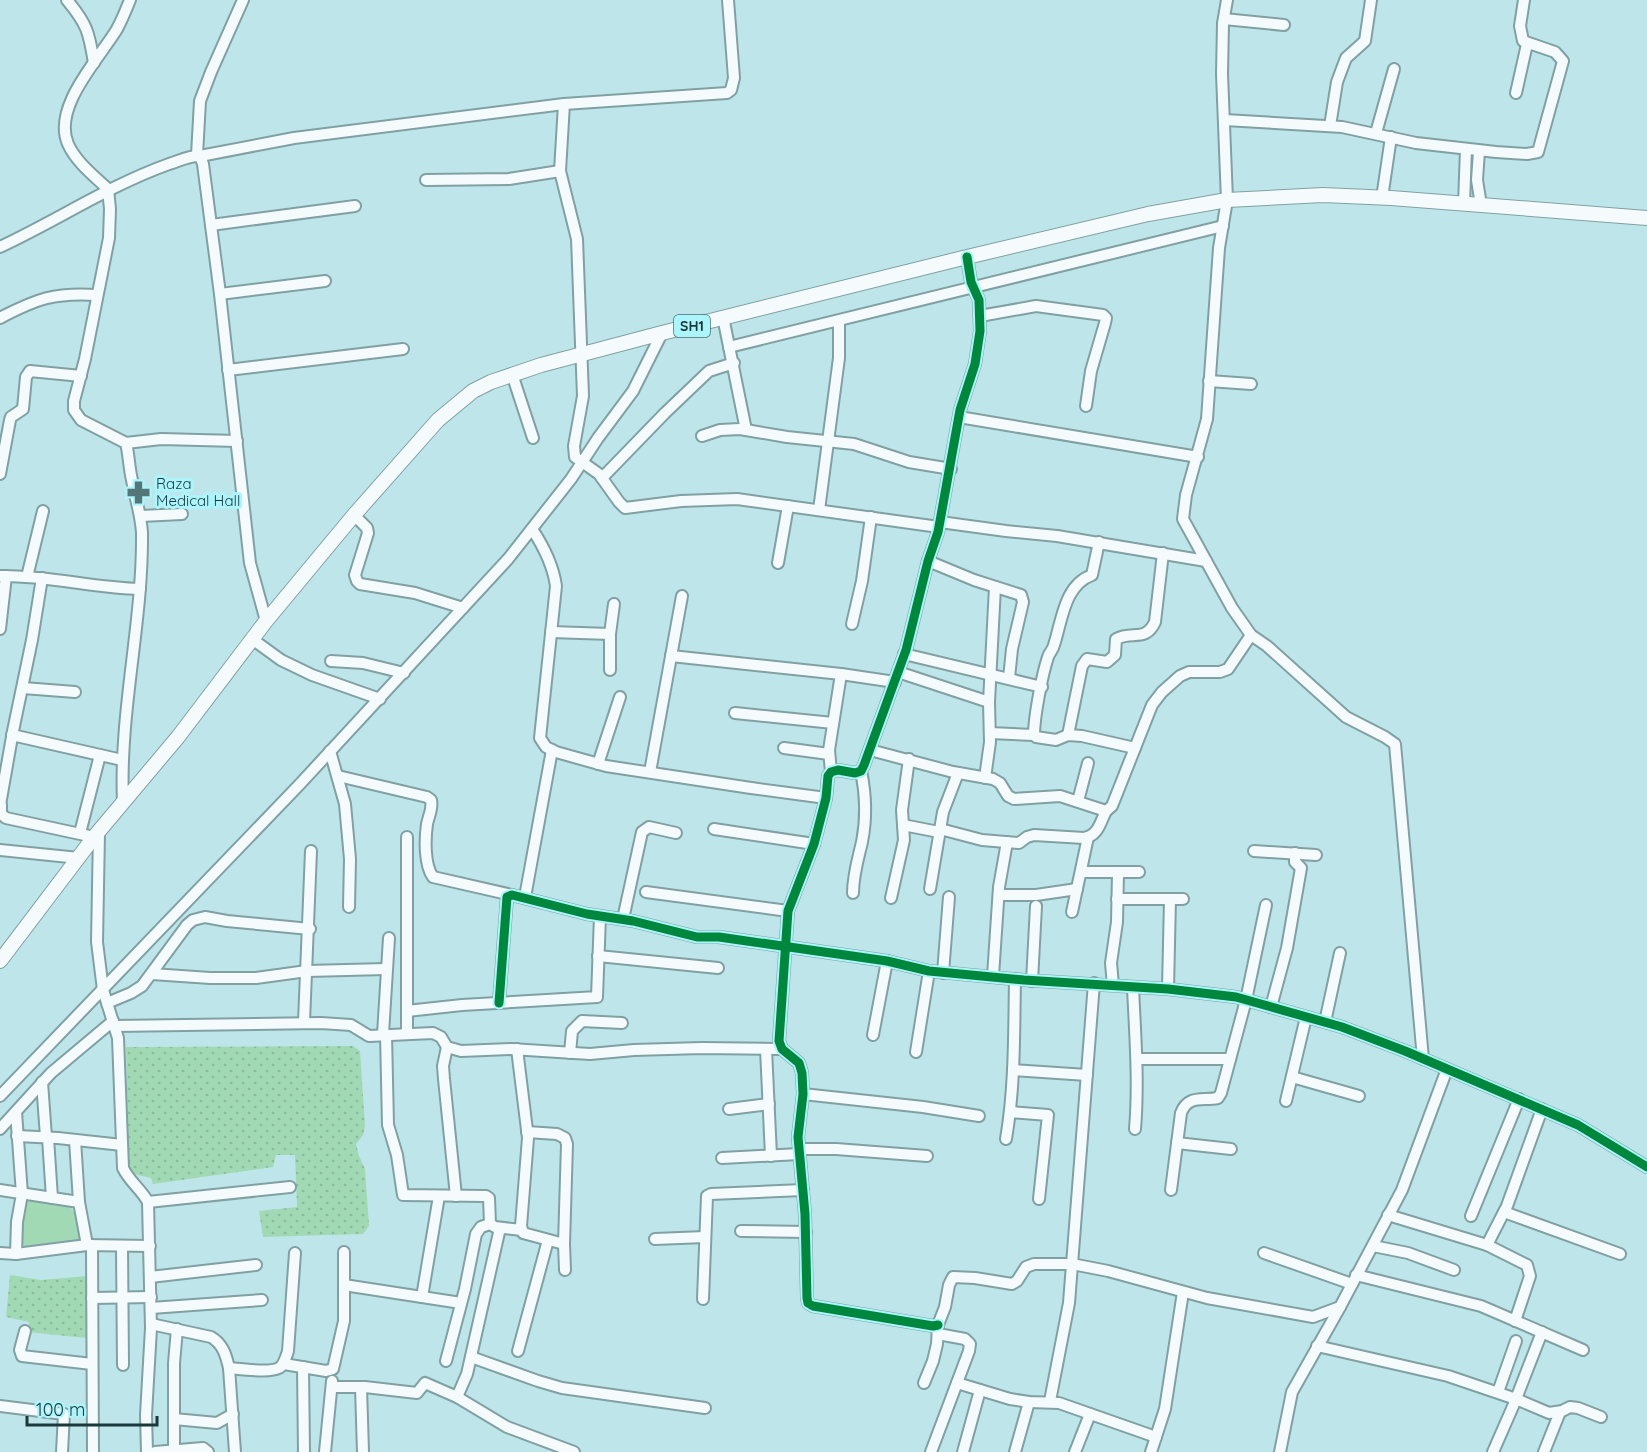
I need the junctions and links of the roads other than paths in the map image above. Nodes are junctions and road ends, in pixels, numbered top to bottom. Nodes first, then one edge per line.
1 (67, 0) edge
2 (130, 0) edge
3 (243, 0) edge
4 (728, 0) edge
5 (1227, 0) edge
6 (1371, 0) edge
7 (1524, 0) edge
8 (1224, 19) junction
9 (1284, 25) dead end
10 (1527, 44) junction
11 (94, 63) junction
12 (1394, 69) dead end
13 (1516, 93) dead end
14 (564, 104) junction
15 (1225, 120) junction
16 (1330, 126) junction
17 (1376, 133) junction
18 (1391, 136) junction
19 (1466, 149) junction
20 (1479, 151) junction
21 (198, 156) junction
22 (560, 171) junction
23 (426, 180) dead end
24 (108, 189) junction
25 (1382, 198) junction
26 (1227, 200) junction
27 (1464, 204) junction
28 (1481, 205) junction
29 (355, 206) dead end
30 (1647, 218) edge
31 (211, 225) junction
32 (1223, 226) junction
33 (0, 247) edge
34 (967, 257) junction
35 (325, 281) dead end
36 (974, 289) junction
37 (220, 294) junction
38 (97, 295) junction
39 (980, 316) junction
40 (0, 318) edge
41 (723, 318) junction
42 (839, 322) junction
43 (662, 333) junction
44 (729, 348) junction
45 (403, 349) dead end
46 (580, 355) junction
47 (734, 363) junction
48 (228, 370) junction
49 (512, 374) junction
50 (81, 376) junction
51 (1209, 381) junction
52 (1251, 384) dead end
53 (1086, 406) dead end
54 (959, 417) junction
55 (746, 430) junction
56 (702, 435) dead end
57 (533, 438) dead end
58 (237, 441) junction
59 (829, 441) junction
60 (126, 443) junction
61 (1198, 457) junction
62 (582, 462) junction
63 (951, 469) junction
64 (0, 474) edge
65 (602, 478) junction
66 (788, 506) junction
67 (819, 510) junction
68 (43, 511) dead end
69 (182, 514) dead end
70 (354, 515) junction
71 (141, 516) junction
72 (871, 517) junction
73 (940, 524) junction
74 (532, 529) junction
75 (1100, 542) junction
76 (1163, 553) junction
77 (928, 561) junction
78 (1206, 561) junction
79 (778, 563) dead end
80 (3, 576) edge
81 (27, 577) junction
82 (42, 578) junction
83 (994, 587) junction
84 (140, 589) junction
85 (682, 596) dead end
86 (614, 604) dead end
87 (463, 608) junction
88 (266, 621) junction
89 (852, 624) dead end
90 (0, 629) edge
91 (551, 632) junction
92 (610, 634) junction
93 (1251, 635) junction
94 (252, 639) junction
95 (904, 654) junction
96 (671, 656) junction
97 (331, 661) dead end
98 (610, 670) dead end
99 (404, 673) junction
100 (842, 674) junction
101 (991, 674) junction
102 (896, 677) junction
103 (1009, 678) junction
104 (1042, 687) junction
105 (23, 688) junction
106 (75, 692) dead end
107 (620, 697) dead end
108 (380, 699) junction
109 (989, 702) junction
110 (735, 713) dead end
111 (833, 723) junction
112 (990, 733) junction
113 (12, 735) junction
114 (1034, 735) junction
115 (1068, 735) junction
116 (784, 748) dead end
117 (1135, 748) junction
118 (552, 750) junction
119 (870, 750) junction
120 (330, 751) junction
121 (829, 754) junction
122 (100, 755) junction
123 (909, 759) junction
124 (122, 760) junction
125 (1088, 763) dead end
126 (598, 764) junction
127 (861, 771) junction
128 (650, 772) junction
129 (831, 772) junction
130 (958, 773) junction
131 (338, 776) junction
132 (985, 778) junction
133 (825, 798) junction
134 (1078, 801) junction
135 (123, 802) junction
136 (0, 805) edge
137 (1106, 811) junction
138 (903, 825) junction
139 (714, 829) dead end
140 (940, 831) junction
141 (80, 833) junction
142 (676, 833) dead end
143 (96, 835) junction
144 (407, 837) dead end
145 (1088, 837) junction
146 (1007, 843) junction
147 (814, 844) junction
148 (0, 849) edge
149 (311, 851) dead end
150 (1254, 851) dead end
151 (1295, 853) junction
152 (1316, 855) dead end
153 (79, 858) junction
154 (1081, 872) junction
155 (1139, 872) dead end
156 (1118, 873) junction
157 (1077, 889) junction
158 (930, 890) dead end
159 (646, 892) dead end
160 (853, 893) dead end
161 (512, 895) junction
162 (999, 895) junction
163 (525, 897) junction
164 (949, 897) dead end
165 (891, 898) dead end
166 (1117, 899) junction
167 (1170, 899) junction
168 (1183, 899) dead end
169 (1266, 905) dead end
170 (1036, 906) dead end
171 (349, 907) dead end
172 (788, 911) junction
173 (1072, 912) dead end
174 (600, 916) junction
175 (623, 920) junction
176 (310, 929) junction
177 (389, 938) dead end
178 (784, 946) junction
179 (1340, 953) dead end
180 (598, 956) junction
181 (887, 961) junction
182 (0, 962) edge
183 (718, 968) dead end
184 (386, 969) junction
185 (307, 971) junction
186 (929, 971) junction
187 (943, 973) junction
188 (152, 974) junction
189 (993, 976) junction
190 (1014, 979) junction
191 (1032, 981) junction
192 (1094, 983) junction
193 (1113, 985) junction
194 (1133, 987) junction
195 (1168, 989) junction
196 (103, 990) junction
197 (1246, 1000) junction
198 (107, 1003) junction
199 (499, 1003) junction
200 (1271, 1007) junction
201 (407, 1011) junction
202 (1306, 1017) junction
203 (304, 1022) junction
204 (1325, 1022) junction
205 (622, 1023) dead end
206 (113, 1024) junction
207 (407, 1033) junction
208 (385, 1034) junction
209 (873, 1035) dead end
210 (447, 1047) junction
211 (766, 1048) junction
212 (517, 1049) junction
213 (782, 1049) junction
214 (916, 1052) dead end
215 (570, 1053) junction
216 (1137, 1059) junction
217 (1230, 1059) junction
218 (1423, 1059) junction
219 (1447, 1069) junction
220 (1013, 1070) junction
221 (1087, 1075) junction
222 (1292, 1077) junction
223 (42, 1082) junction
224 (803, 1094) junction
225 (0, 1096) edge
226 (1359, 1096) dead end
227 (1519, 1099) junction
228 (1286, 1101) dead end
229 (769, 1104) junction
230 (729, 1109) dead end
231 (1542, 1109) junction
232 (16, 1112) junction
233 (1010, 1112) junction
234 (979, 1116) dead end
235 (0, 1129) edge
236 (1136, 1129) dead end
237 (527, 1132) junction
238 (18, 1136) junction
239 (47, 1138) junction
240 (1006, 1139) dead end
241 (75, 1140) junction
242 (1177, 1143) junction
243 (122, 1145) junction
244 (1231, 1149) dead end
245 (799, 1152) junction
246 (771, 1156) junction
247 (927, 1156) dead end
248 (722, 1158) dead end
249 (1647, 1167) edge
250 (290, 1187) dead end
251 (0, 1190) edge
252 (803, 1190) junction
253 (1172, 1190) dead end
254 (22, 1194) junction
255 (439, 1196) junction
256 (456, 1196) junction
257 (52, 1198) junction
258 (1039, 1199) dead end
259 (79, 1202) junction
260 (148, 1202) junction
261 (1504, 1212) junction
262 (1388, 1215) junction
263 (1471, 1216) dead end
264 (495, 1226) junction
265 (522, 1230) junction
266 (741, 1231) dead end
267 (806, 1232) junction
268 (705, 1238) junction
269 (655, 1239) dead end
270 (548, 1240) junction
271 (564, 1244) junction
272 (89, 1245) junction
273 (1487, 1245) junction
274 (122, 1246) junction
275 (150, 1246) junction
276 (1372, 1246) junction
277 (344, 1252) dead end
278 (0, 1253) edge
279 (296, 1253) dead end
280 (1264, 1253) dead end
281 (16, 1254) junction
282 (1620, 1254) dead end
283 (256, 1264) dead end
284 (1072, 1264) junction
285 (565, 1270) dead end
286 (1454, 1270) dead end
287 (150, 1277) junction
288 (1354, 1280) junction
289 (344, 1285) junction
290 (1183, 1292) junction
291 (422, 1297) junction
292 (92, 1298) junction
293 (122, 1298) junction
294 (703, 1299) dead end
295 (262, 1300) dead end
296 (151, 1303) junction
297 (461, 1303) junction
298 (1340, 1307) junction
299 (1515, 1321) junction
300 (151, 1324) junction
301 (177, 1329) junction
302 (938, 1329) junction
303 (25, 1330) dead end
304 (1542, 1332) junction
305 (1516, 1341) dead end
306 (1317, 1346) junction
307 (1583, 1350) dead end
308 (518, 1351) dead end
309 (471, 1357) junction
310 (446, 1361) dead end
311 (92, 1364) junction
312 (284, 1364) junction
313 (123, 1365) dead end
314 (303, 1367) junction
315 (229, 1368) junction
316 (333, 1369) junction
317 (924, 1383) dead end
318 (957, 1383) junction
319 (332, 1387) junction
320 (361, 1387) junction
321 (980, 1390) junction
322 (1498, 1392) junction
323 (457, 1397) junction
324 (1516, 1399) junction
325 (1050, 1401) junction
326 (1029, 1402) junction
327 (0, 1406) edge
328 (705, 1408) dead end
329 (1560, 1412) junction
330 (233, 1414) junction
331 (1090, 1414) junction
332 (1601, 1417) dead end
333 (174, 1419) junction
334 (1156, 1437) junction
335 (174, 1450) junction
336 (62, 1452) edge
337 (93, 1452) edge
338 (147, 1452) edge
339 (155, 1452) edge
340 (208, 1452) edge
341 (235, 1452) edge
342 (304, 1452) edge
343 (326, 1452) edge
344 (363, 1452) edge
345 (574, 1452) edge
346 (931, 1452) edge
347 (963, 1452) edge
348 (1015, 1452) edge
349 (1075, 1452) edge
350 (1151, 1452) edge
351 (1280, 1452) edge
352 (1494, 1452) edge
353 (1544, 1452) edge

1 - 11 street
2 - 11 street
3 - 21 street
4 - 14 street
5 - 8 street
6 - 16 street
7 - 10 street
8 - 9 street
8 - 15 street
10 - 13 street
10 - 20 street
11 - 24 street
12 - 17 street
14 - 21 street
14 - 22 street
15 - 16 street
15 - 26 street
16 - 17 street
17 - 18 street
18 - 19 street
18 - 25 street
19 - 20 street
19 - 27 street
20 - 28 street
21 - 24 street
21 - 31 street
22 - 23 street
22 - 46 street
24 - 33 street
24 - 38 street
25 - 26 main road, SH1
25 - 27 main road, SH1
26 - 32 street
26 - 34 main road, SH1
27 - 28 main road, SH1
28 - 30 main road, SH1
29 - 31 street
31 - 37 street
32 - 36 street
32 - 51 street
34 - 36 street
34 - 41 main road, SH1
35 - 37 street
36 - 39 street
36 - 42 street
37 - 48 street
38 - 40 street
38 - 50 street
39 - 53 street
39 - 54 street
41 - 43 main road, SH1
41 - 44 street
42 - 44 street
42 - 59 street
43 - 46 main road, SH1
43 - 62 street
44 - 47 street
45 - 48 street
46 - 49 main road, SH1
46 - 62 street
47 - 55 street
47 - 65 street
48 - 58 street
49 - 57 street
49 - 70 main road, SH1
50 - 60 street
50 - 64 street
51 - 52 street
51 - 61 street
54 - 61 street
54 - 63 street
55 - 56 street
55 - 59 street
58 - 60 street
58 - 88 street
59 - 63 street
59 - 67 street
60 - 71 street
61 - 78 street
62 - 65 street
62 - 74 street
63 - 73 street
65 - 66 street
66 - 67 street
66 - 79 street
67 - 72 street
68 - 81 street
69 - 71 street
70 - 87 street
70 - 88 main road, SH1
71 - 84 street
72 - 73 street
72 - 89 street
73 - 75 street
73 - 77 street
74 - 87 street
74 - 91 street
75 - 76 street
75 - 104 street
76 - 78 street
76 - 115 street
77 - 83 street
77 - 95 street
78 - 93 street
80 - 81 street
80 - 90 street
81 - 82 street
82 - 84 street
82 - 105 street
83 - 101 street
83 - 103 street
84 - 124 street
85 - 96 street
86 - 92 street
87 - 99 street
88 - 94 main road, SH1
91 - 92 street
91 - 118 street
92 - 98 street
93 - 117 street
93 - 218 street
94 - 108 street
94 - 135 main road, SH1
95 - 101 street
95 - 102 street
96 - 100 street
96 - 128 street
97 - 99 street
99 - 108 street
100 - 102 street
100 - 111 street
101 - 103 street
101 - 109 street
102 - 109 street
102 - 119 street
103 - 104 street
104 - 114 street
105 - 106 street
105 - 113 street
107 - 126 street
108 - 120 street
109 - 112 street
110 - 111 street
111 - 121 street
112 - 114 street
112 - 132 street
113 - 122 street
113 - 136 street
114 - 115 street
115 - 117 street
116 - 121 street
117 - 137 street
118 - 126 street
118 - 163 street
119 - 123 street
119 - 127 street
120 - 131 street
120 - 196 street
121 - 129 street
122 - 124 street
122 - 141 street
123 - 130 street
123 - 138 street
124 - 135 street
125 - 134 street
126 - 128 street
127 - 129 street
127 - 160 street
128 - 133 street
129 - 133 street
130 - 132 street
130 - 140 street
131 - 161 street
131 - 171 street
132 - 134 street
133 - 147 street
134 - 137 street
135 - 143 main road, SH1
136 - 141 street
137 - 145 street
138 - 140 street
138 - 165 street
139 - 147 street
140 - 146 street
140 - 158 street
141 - 143 street
142 - 175 street
143 - 153 main road, SH1
143 - 196 street
144 - 201 street
145 - 146 street
145 - 154 street
146 - 162 street
147 - 172 street
148 - 153 street
149 - 176 street
150 - 151 street
151 - 152 street
151 - 200 street
153 - 182 main road, SH1
154 - 156 street
154 - 157 street
155 - 156 street
156 - 166 street
157 - 162 street
157 - 173 street
159 - 172 street
161 - 163 street
161 - 199 street
162 - 189 street
163 - 174 street
164 - 187 street
166 - 167 street
166 - 193 street
167 - 168 street
167 - 195 street
169 - 197 street
170 - 191 street
172 - 178 street
174 - 175 street
174 - 180 street
175 - 178 street
176 - 185 street
176 - 188 street
177 - 184 street
178 - 181 street
178 - 213 street
179 - 204 street
180 - 183 street
180 - 199 street
181 - 186 street
181 - 209 street
184 - 185 street
184 - 208 street
185 - 188 street
185 - 203 street
186 - 187 street
186 - 214 street
187 - 189 street
188 - 198 street
189 - 190 street
190 - 191 street
190 - 220 street
191 - 192 street
192 - 193 street
192 - 221 street
193 - 194 street
194 - 195 street
194 - 216 street
195 - 197 street
196 - 198 street
196 - 225 street
197 - 200 street
197 - 217 street
198 - 206 street
199 - 201 street
200 - 202 street
201 - 207 street
202 - 204 street
202 - 222 street
203 - 206 street
203 - 208 street
204 - 218 street
205 - 215 street
206 - 223 street
206 - 243 street
207 - 208 street
207 - 210 street
208 - 255 street
210 - 212 street
210 - 256 street
211 - 213 street
211 - 215 street
211 - 229 street
212 - 215 street
212 - 237 street
213 - 224 street
216 - 217 street
216 - 236 street
217 - 242 street
218 - 219 street
219 - 227 street
219 - 262 street
220 - 221 street
220 - 233 street
221 - 284 street
222 - 226 street
222 - 228 street
223 - 232 street
223 - 239 street
224 - 234 street
224 - 245 street
227 - 231 street
227 - 263 street
229 - 230 street
229 - 246 street
231 - 249 street
231 - 261 street
232 - 235 street
232 - 238 street
233 - 240 street
233 - 258 street
237 - 265 street
237 - 271 street
238 - 239 street
238 - 254 street
239 - 241 street
239 - 257 street
241 - 243 street
241 - 259 street
242 - 244 street
242 - 253 street
243 - 260 street
245 - 246 street
245 - 247 street
245 - 252 street
246 - 248 street
250 - 260 street
251 - 254 street
252 - 267 street
252 - 268 street
254 - 257 street
254 - 281 street
255 - 256 street
255 - 291 street
256 - 264 street
257 - 259 street
259 - 272 street
260 - 275 street
261 - 273 street
261 - 282 street
262 - 273 street
262 - 276 street
264 - 265 street
264 - 297 street
264 - 309 street
265 - 270 street
266 - 267 street
267 - 302 street
268 - 269 street
268 - 294 street
270 - 271 street
270 - 308 street
271 - 285 street
272 - 274 street
272 - 281 street
272 - 292 street
273 - 299 street
274 - 275 street
274 - 293 street
275 - 287 street
276 - 286 street
276 - 288 street
277 - 289 street
278 - 281 street
279 - 312 street
280 - 288 street
283 - 287 street
284 - 290 street
284 - 302 street
284 - 325 street
287 - 296 street
288 - 298 street
288 - 299 street
289 - 291 street
289 - 316 street
290 - 298 street
290 - 334 street
291 - 297 street
292 - 293 street
292 - 311 street
293 - 296 street
293 - 313 street
295 - 296 street
296 - 300 street
297 - 310 street
298 - 306 street
299 - 304 street
300 - 301 street
300 - 338 street
301 - 315 street
301 - 333 street
302 - 317 street
302 - 318 street
303 - 311 street
304 - 307 street
304 - 324 street
305 - 322 street
306 - 322 street
306 - 351 street
309 - 323 street
309 - 328 street
311 - 337 street
312 - 314 street
312 - 315 street
314 - 316 street
314 - 342 street
315 - 330 street
316 - 319 street
318 - 321 street
318 - 346 street
319 - 320 street
319 - 343 street
320 - 323 street
320 - 344 street
321 - 326 street
321 - 347 street
322 - 324 street
323 - 345 street
324 - 329 street
324 - 352 street
325 - 326 street
325 - 331 street
326 - 348 street
327 - 336 street
329 - 332 street
329 - 353 street
330 - 333 street
330 - 341 street
331 - 334 street
331 - 349 street
333 - 335 street
334 - 350 street
335 - 339 street
335 - 340 street

